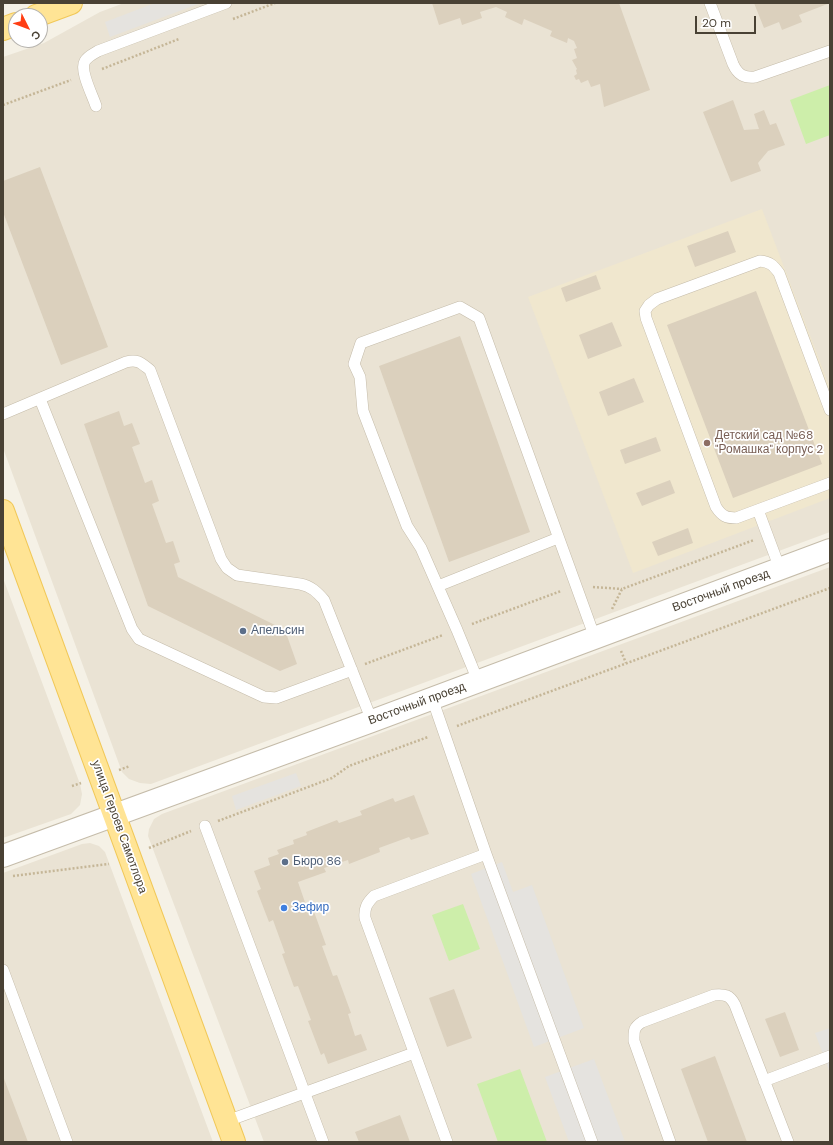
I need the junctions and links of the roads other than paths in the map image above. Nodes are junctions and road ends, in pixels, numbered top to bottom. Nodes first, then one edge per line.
1 (71, 3) edge
2 (226, 3) edge
3 (710, 3) edge
4 (48, 12) edge
5 (830, 51) edge
6 (96, 106) dead end
7 (40, 399) junction
8 (830, 410) edge
9 (3, 414) edge
10 (830, 483) edge
11 (758, 510) junction
12 (3, 511) edge
13 (558, 538) junction
14 (830, 550) edge
15 (780, 569) junction
16 (438, 586) junction
17 (604, 634) junction
18 (352, 670) junction
19 (478, 681) junction
20 (432, 698) junction
21 (372, 721) junction
22 (115, 815) junction
23 (205, 826) road end
24 (486, 854) junction
25 (3, 855) edge
26 (3, 970) edge
27 (414, 1053) junction
28 (830, 1056) edge
29 (764, 1081) junction
30 (304, 1092) junction
31 (227, 1121) junction
32 (67, 1142) edge
33 (234, 1142) edge
34 (322, 1142) edge
35 (447, 1142) edge
36 (592, 1142) edge
37 (670, 1142) edge
38 (788, 1142) edge

1 - 4 main road
2 - 6 lane
3 - 5 lane
7 - 9 lane
7 - 18 lane
7 - 18 lane
8 - 11 lane
10 - 11 lane
11 - 15 lane
12 - 22 main road, улица Героев Самотлора
13 - 16 lane
13 - 16 lane
13 - 17 lane
14 - 15 street, Восточный проезд
15 - 17 street, Восточный проезд
16 - 19 lane
17 - 19 street, Восточный проезд
18 - 21 lane
19 - 20 street, Восточный проезд
20 - 21 street, Восточный проезд
20 - 24 lane
21 - 22 street, Восточный проезд
22 - 25 street, Восточный проезд
22 - 31 main road, улица Героев Самотлора
23 - 30 lane
24 - 27 lane
24 - 36 lane
26 - 32 lane
27 - 30 lane
27 - 35 lane
28 - 29 lane
29 - 37 lane
29 - 38 lane
30 - 31 lane
30 - 34 lane
31 - 33 main road, улица Героев Самотлора

